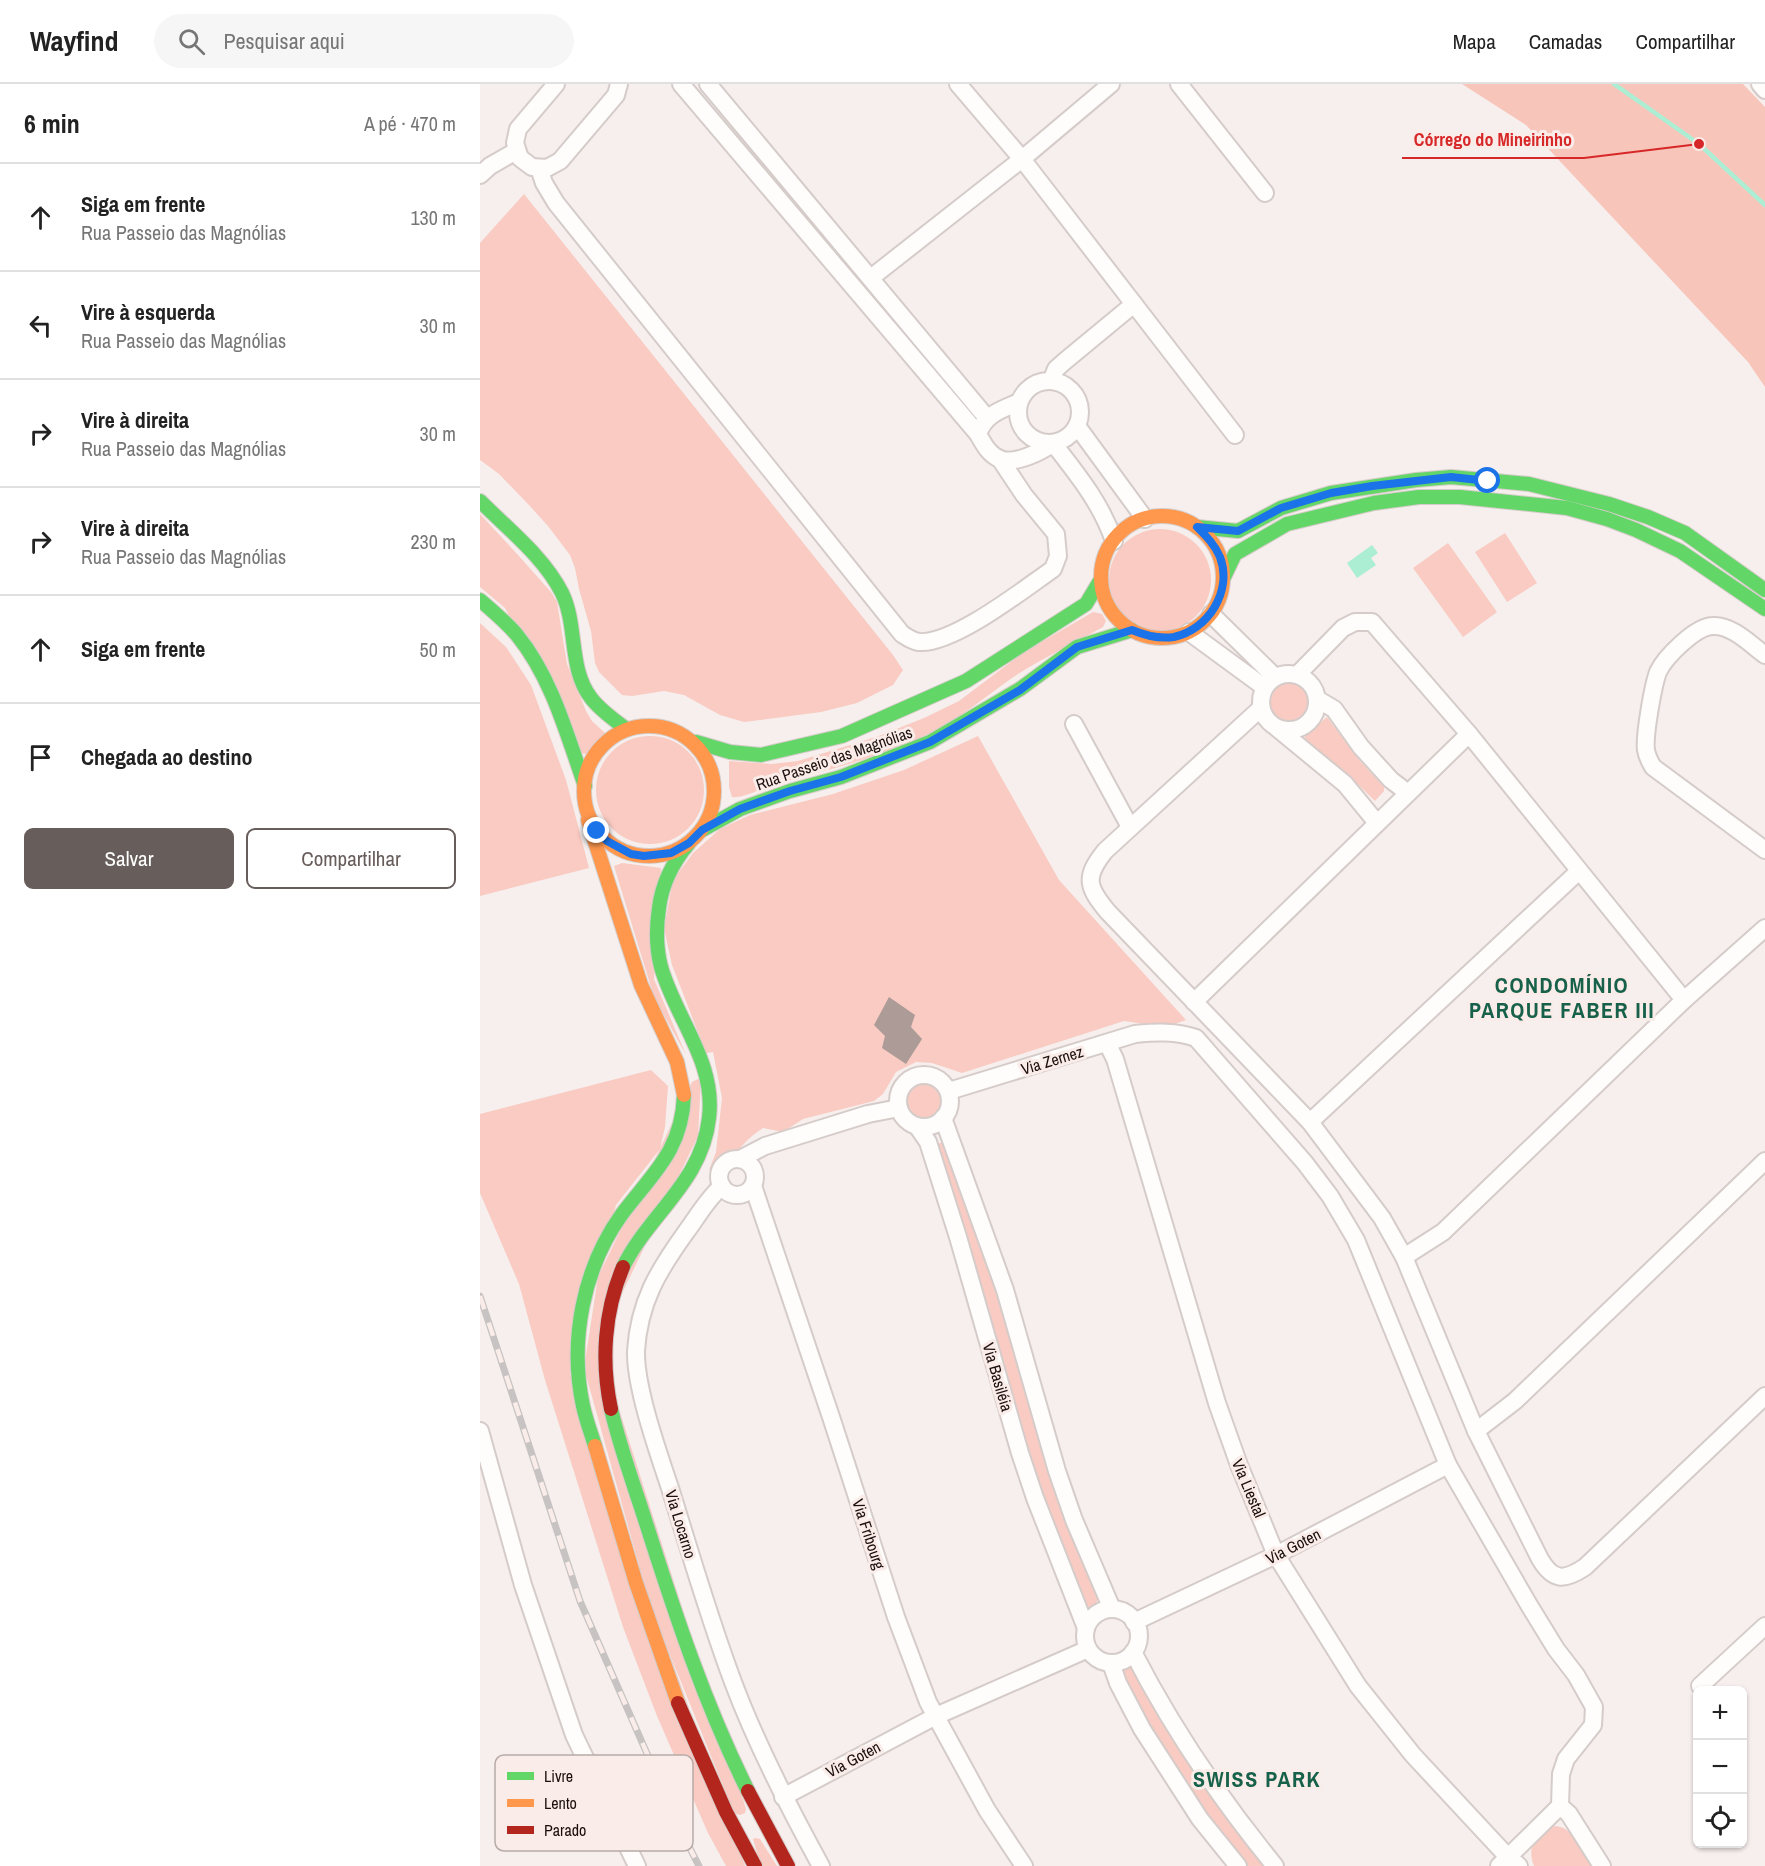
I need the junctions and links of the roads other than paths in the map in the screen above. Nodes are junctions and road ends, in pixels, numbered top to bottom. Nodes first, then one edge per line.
1 (556, 84) edge
2 (619, 84) edge
3 (681, 84) edge
4 (708, 84) edge
5 (958, 84) edge
6 (1111, 84) edge
7 (1179, 84) edge
8 (1760, 84) edge
9 (1765, 90) edge
10 (516, 151) junction
11 (1022, 159) junction
12 (539, 168) junction
13 (480, 175) edge
14 (1265, 193) dead end
15 (872, 278) junction
16 (1134, 304) junction
17 (1051, 381) junction
18 (1019, 402) junction
19 (987, 418) junction
20 (1077, 426) junction
21 (978, 434) junction
22 (1235, 435) dead end
23 (1053, 443) junction
24 (1000, 459) junction
25 (1110, 471) junction
26 (1087, 488) junction
27 (480, 501) edge
28 (1145, 519) junction
29 (1197, 527) junction
30 (1114, 541) junction
31 (1101, 579) junction
32 (1223, 579) junction
33 (1765, 590) edge
34 (480, 600) edge
35 (1765, 609) edge
36 (1210, 614) junction
37 (1132, 630) junction
38 (1189, 632) junction
39 (1765, 654) edge
40 (1297, 675) junction
41 (1270, 682) junction
42 (1317, 699) junction
43 (1261, 708) junction
44 (1074, 724) dead end
45 (625, 728) junction
46 (1276, 728) junction
47 (1469, 734) junction
48 (696, 742) junction
49 (585, 786) junction
50 (1408, 793) junction
51 (588, 820) junction
52 (1377, 823) junction
53 (1130, 827) junction
54 (702, 830) junction
55 (689, 843) junction
56 (1765, 850) edge
57 (1579, 871) junction
58 (1765, 928) edge
59 (1684, 1000) junction
60 (1194, 1002) junction
61 (1107, 1043) junction
62 (701, 1056) junction
63 (678, 1062) junction
64 (949, 1091) junction
65 (899, 1108) junction
66 (943, 1119) junction
67 (1310, 1122) junction
68 (917, 1126) junction
69 (740, 1159) junction
70 (1765, 1161) edge
71 (722, 1186) junction
72 (753, 1186) junction
73 (1404, 1257) junction
74 (1765, 1396) edge
75 (480, 1431) edge
76 (1476, 1431) junction
77 (1449, 1464) junction
78 (1276, 1555) junction
79 (1112, 1609) junction
80 (1134, 1622) junction
81 (1765, 1626) edge
82 (1086, 1628) junction
83 (1088, 1649) junction
84 (1133, 1652) junction
85 (1110, 1663) junction
86 (1700, 1686) dead end
87 (936, 1716) junction
88 (584, 1755) edge
89 (783, 1797) junction
90 (1560, 1806) junction
91 (761, 1818) junction
92 (734, 1830) junction
93 (630, 1851) edge
94 (1508, 1863) edge
95 (637, 1866) edge
96 (755, 1866) edge
97 (788, 1866) edge
98 (821, 1866) edge
99 (1024, 1866) edge
100 (1238, 1866) edge
101 (1275, 1866) edge
102 (1602, 1866) edge

1 - 10 street
2 - 12 street
3 - 21 street
4 - 15 street
5 - 11 street
6 - 11 street
7 - 14 street
8 - 9 street
10 - 12 street
10 - 13 street
11 - 15 street
11 - 16 street
12 - 24 street
15 - 19 street
16 - 17 street
16 - 22 street
17 - 18 street
17 - 20 street
18 - 19 street
18 - 23 street
19 - 21 street
20 - 23 street
20 - 25 street
21 - 24 street
23 - 24 street
23 - 26 street
25 - 26 street
25 - 28 street
26 - 30 street
27 - 45 street
28 - 29 street
28 - 30 street, Rua Passeio das Magnólias
29 - 32 street
29 - 33 street
30 - 31 street, Rua Passeio das Magnólias
31 - 37 street, Rua Passeio das Magnólias
31 - 48 street, Rua Passeio das Magnólias
32 - 35 street, Rua Passeio das Magnólias
32 - 36 street, Rua Passeio das Magnólias
34 - 49 street
36 - 38 street, Rua Passeio das Magnólias
36 - 41 street
37 - 38 street, Rua Passeio das Magnólias
37 - 54 street, Rua Passeio das Magnólias
38 - 41 street
39 - 56 street
40 - 41 street
40 - 42 street
40 - 47 street
41 - 43 street
42 - 46 street
42 - 50 street
43 - 46 street
43 - 53 street
44 - 53 street
45 - 48 street
45 - 49 street
46 - 52 street
47 - 50 street
47 - 57 street
48 - 54 street
49 - 51 street
50 - 52 street
51 - 55 street
51 - 63 street
52 - 60 street
53 - 60 street
54 - 55 street
55 - 62 street
57 - 59 street
57 - 67 street
58 - 59 street
59 - 73 street
60 - 67 street
61 - 64 street, Via Zernez
61 - 77 street, Via Zernez
61 - 78 street, Via Liestal
62 - 63 street
62 - 91 street
63 - 92 street
64 - 65 street
64 - 66 street
65 - 68 street
65 - 69 street
66 - 68 street
66 - 79 street, Via Basiléia
67 - 73 street
68 - 82 street, Via Basiléia
69 - 71 street
69 - 72 street
70 - 76 street
71 - 72 street
71 - 89 street, Via Locarno
72 - 87 street, Via Fribourg
73 - 76 street
74 - 76 street
75 - 88 street
77 - 78 street, Via Goten
77 - 90 street, Via Zernez
78 - 80 street, Via Goten
78 - 94 street, Via Liestal
79 - 80 street
79 - 82 street
80 - 84 street
81 - 86 street
82 - 83 street
83 - 85 street
83 - 87 street, Via Goten
84 - 85 street
84 - 101 street
85 - 100 street
87 - 89 street, Via Goten
87 - 99 street, Via Fribourg
89 - 98 street, Via Locarno
90 - 94 street
90 - 102 street
91 - 92 street
91 - 97 street
92 - 96 street
93 - 95 street

